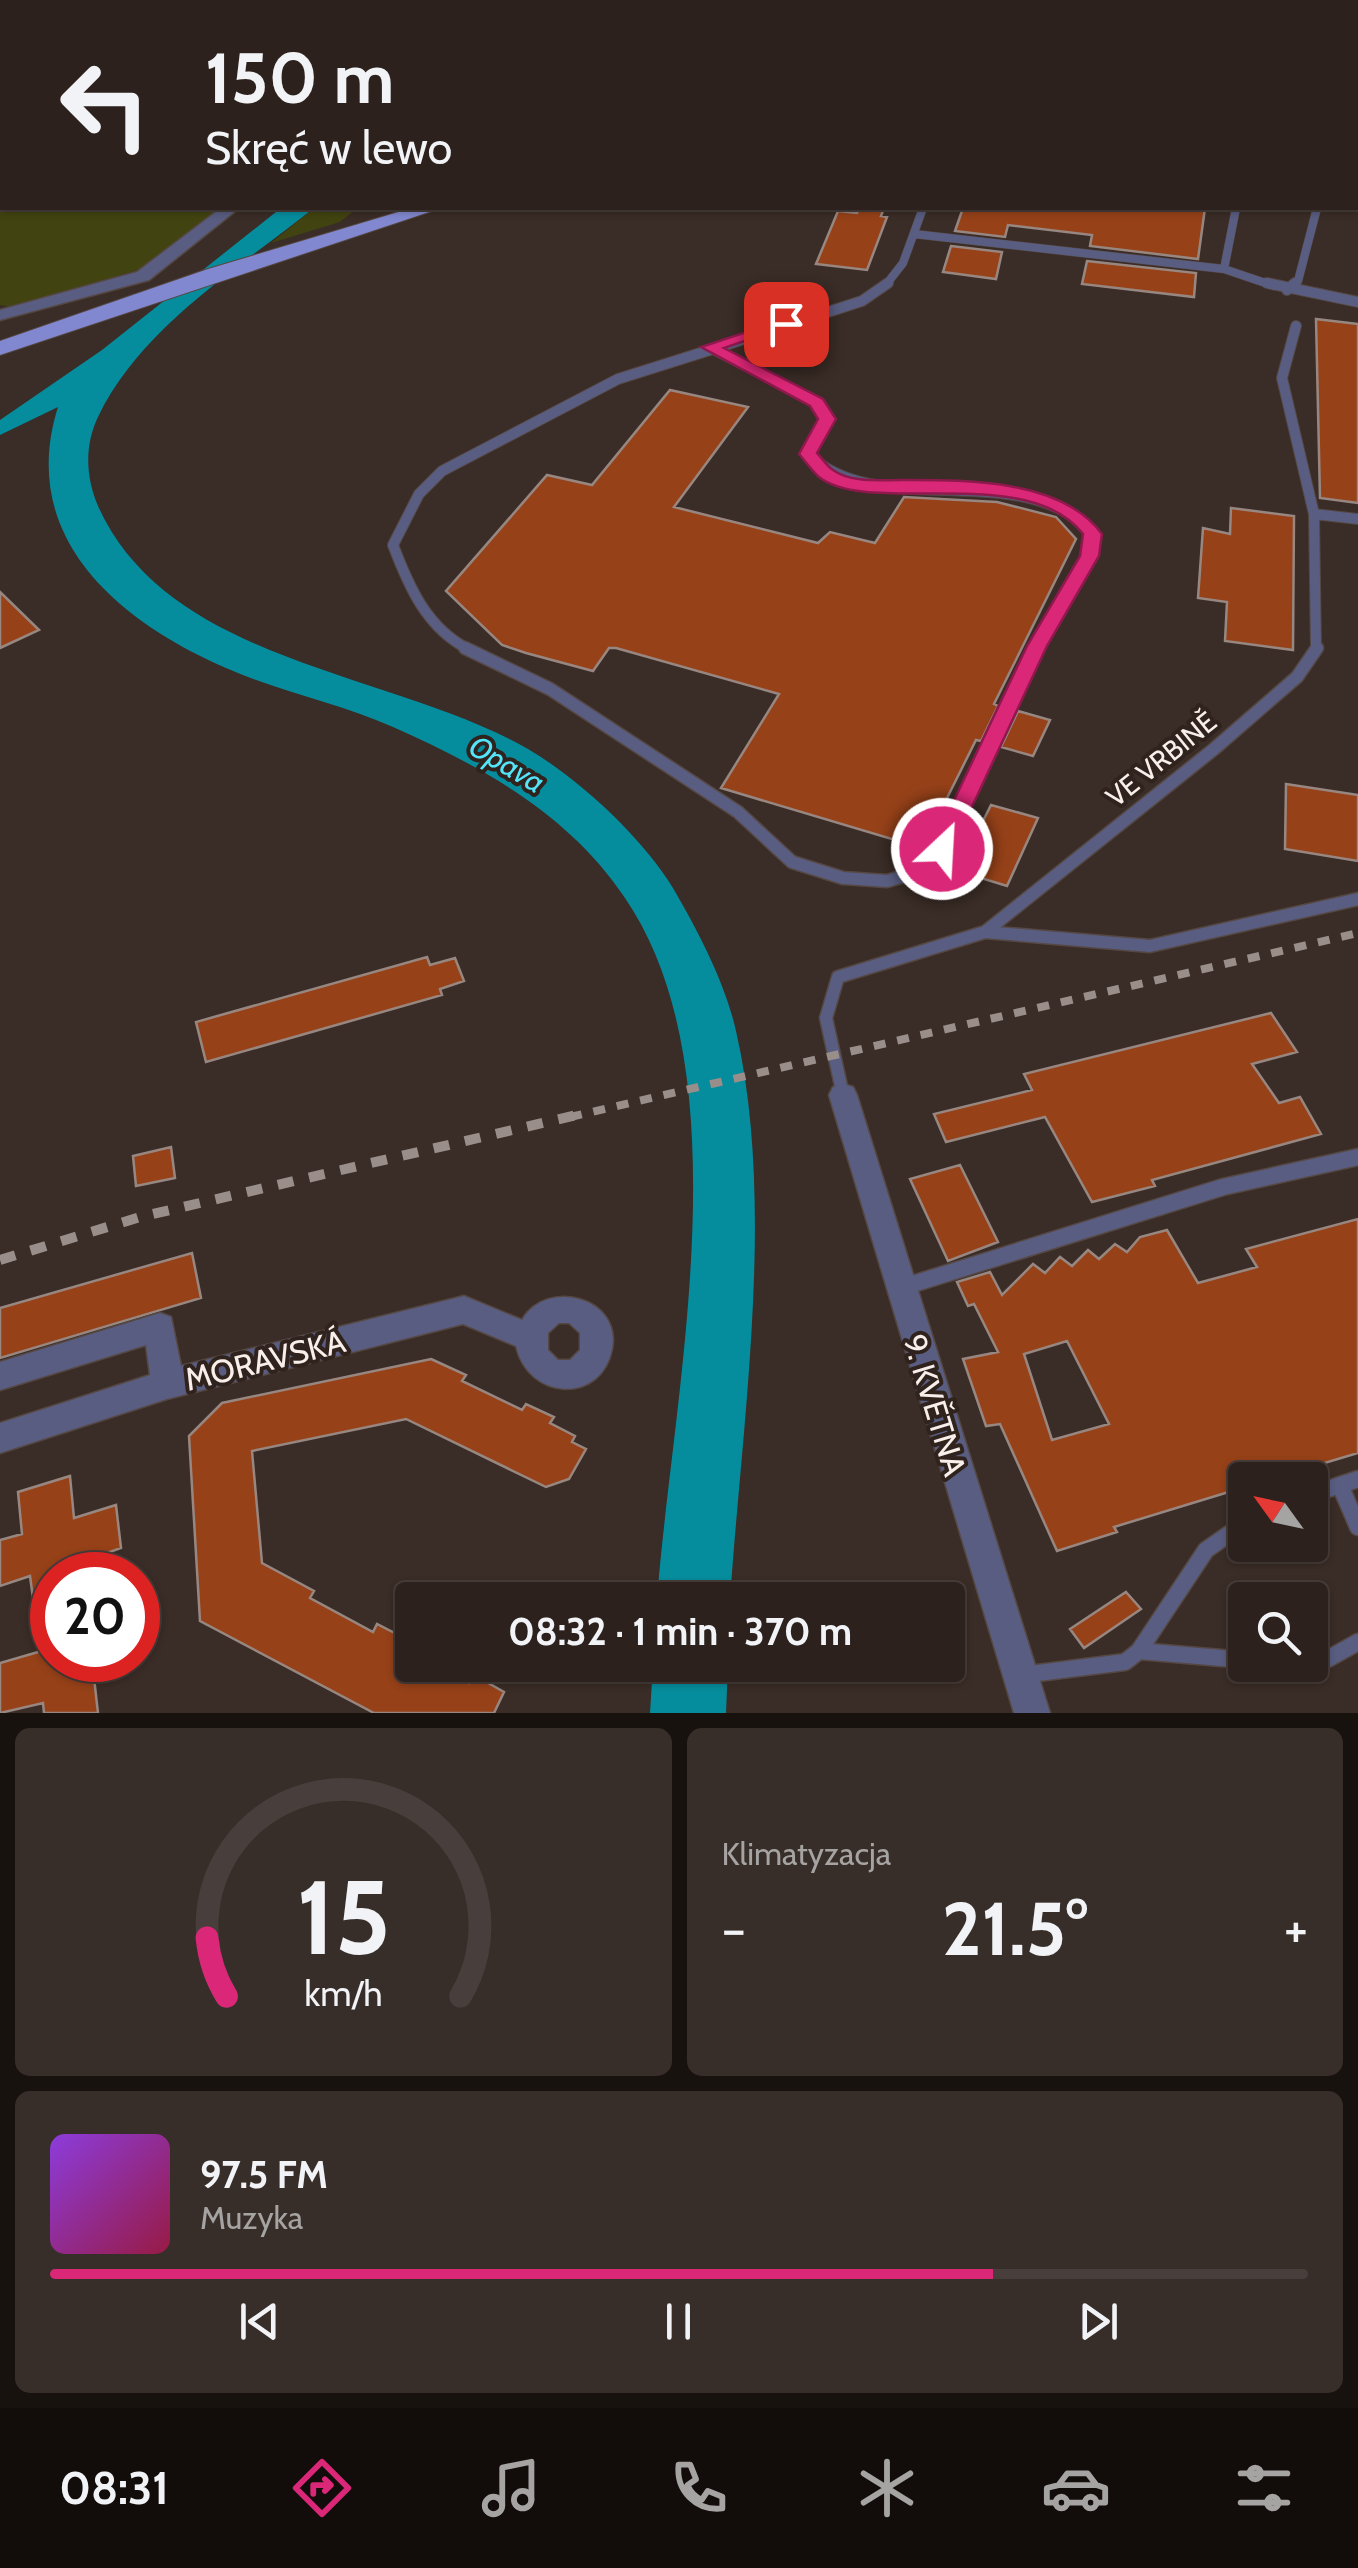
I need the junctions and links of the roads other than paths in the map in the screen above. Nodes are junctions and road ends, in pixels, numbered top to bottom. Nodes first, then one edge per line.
1 (229, 210) edge
2 (424, 210) edge
3 (921, 210) edge
4 (1236, 210) edge
5 (1316, 210) edge
6 (914, 234) junction
7 (1224, 269) junction
8 (1287, 290) junction
9 (1358, 302) edge
10 (0, 315) edge
11 (1296, 326) dead end
12 (9, 345) edge
13 (710, 347) junction
14 (1314, 514) junction
15 (1358, 519) edge
16 (1358, 899) edge
17 (984, 932) junction
18 (843, 1094) joint
19 (1358, 1157) edge
20 (900, 1288) junction
21 (530, 1337) dead end
22 (0, 1376) edge
23 (167, 1384) junction
24 (0, 1438) edge
25 (1349, 1482) edge
26 (1358, 1527) edge
27 (1228, 1535) edge
28 (1358, 1642) edge
29 (1139, 1651) junction
30 (1228, 1659) edge
31 (1328, 1659) edge
32 (1020, 1675) junction
33 (1032, 1713) edge

1 - 10 street
2 - 12 main road
3 - 6 lane
4 - 7 lane
5 - 8 lane
6 - 7 lane
6 - 13 lane
7 - 8 lane
8 - 9 lane
11 - 14 lane, VE VRBINĚ
13 - 13 lane
14 - 15 lane
14 - 17 lane, VE VRBINĚ
16 - 17 lane
17 - 18 lane, VE VRBINĚ
18 - 20 street, 9. KVĚTNA
19 - 20 lane
20 - 32 street, 9. KVĚTNA
21 - 23 street, MORAVSKÁ
22 - 23 street
23 - 24 street, MORAVSKÁ
25 - 26 lane
27 - 29 lane
28 - 31 lane
29 - 30 lane
29 - 32 lane
32 - 33 street, 9. KVĚTNA

